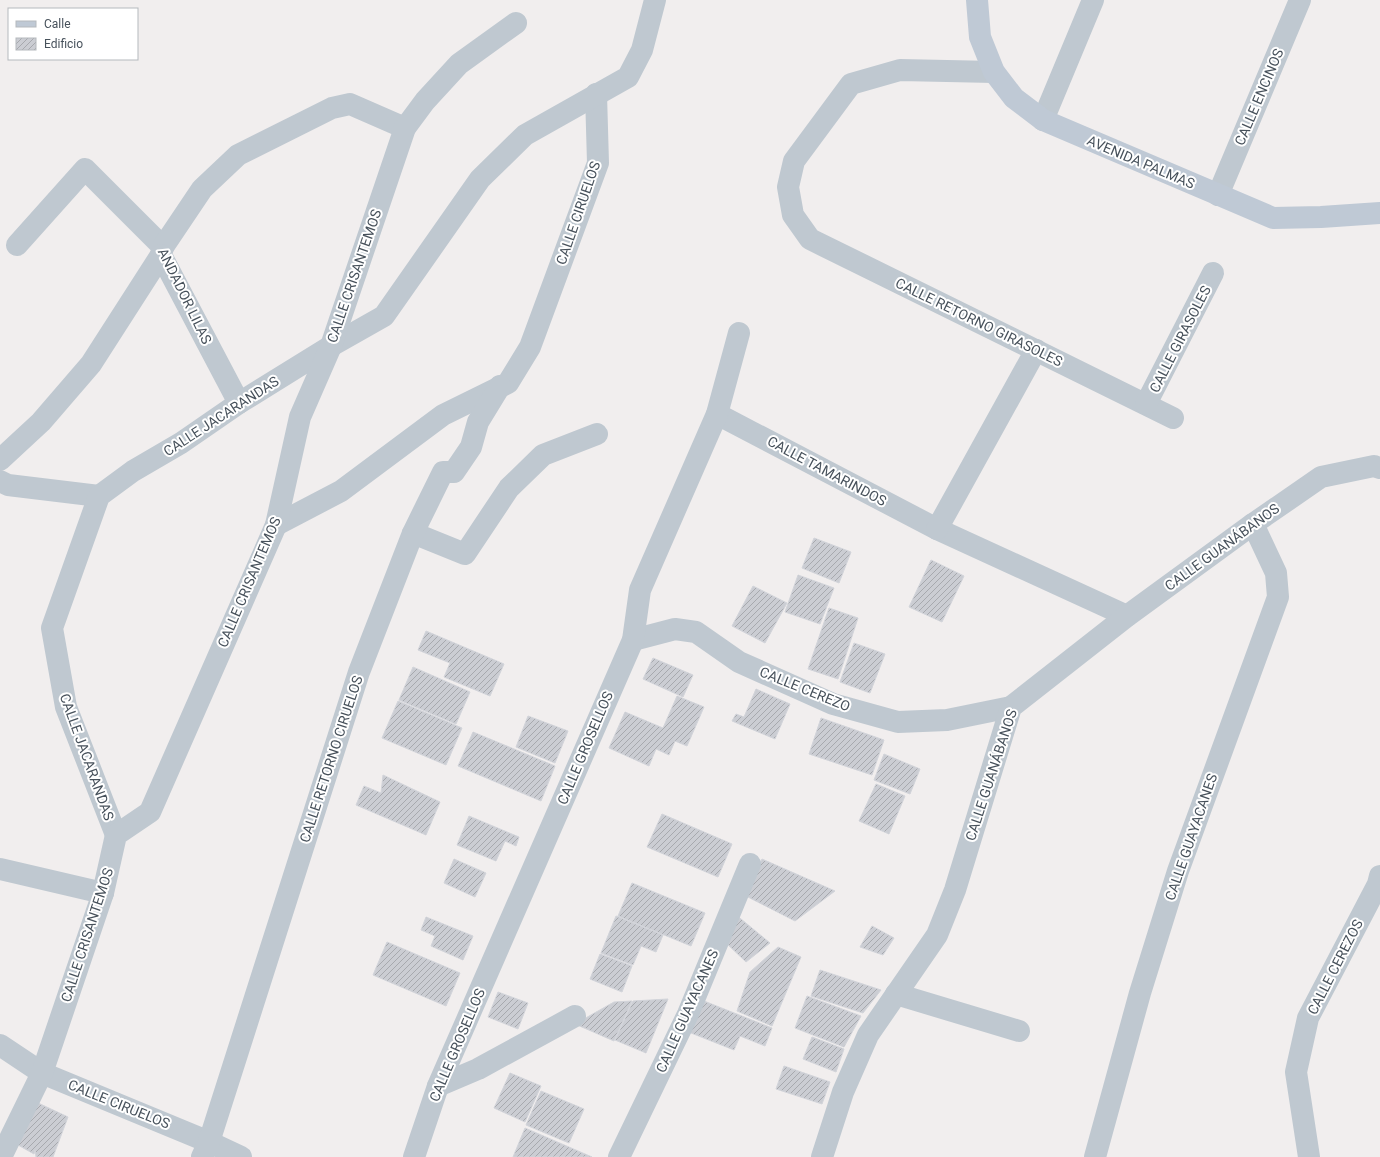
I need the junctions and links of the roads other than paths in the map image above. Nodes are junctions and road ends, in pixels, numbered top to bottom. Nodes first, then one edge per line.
1 (655, 0) edge
2 (977, 0) edge
3 (1093, 0) edge
4 (1300, 0) edge
5 (516, 23) dead end
6 (994, 72) junction
7 (596, 94) junction
8 (1043, 120) junction
9 (405, 128) junction
10 (1218, 195) junction
11 (1380, 213) edge
12 (17, 245) dead end
13 (162, 251) junction
14 (1213, 273) dead end
15 (739, 333) dead end
16 (331, 346) junction
17 (1036, 350) junction
18 (500, 386) junction
19 (239, 403) junction
20 (1146, 404) junction
21 (717, 414) junction
22 (1173, 418) dead end
23 (597, 434) dead end
24 (0, 460) edge
25 (1380, 468) edge
26 (0, 481) edge
27 (99, 496) junction
28 (1253, 524) junction
29 (276, 525) junction
30 (937, 529) junction
31 (413, 534) junction
32 (1127, 616) junction
33 (633, 640) junction
34 (1011, 707) junction
35 (116, 835) junction
36 (750, 864) dead end
37 (0, 869) edge
38 (1380, 876) edge
39 (103, 893) junction
40 (896, 994) junction
41 (575, 1016) dead end
42 (1019, 1031) dead end
43 (0, 1046) edge
44 (42, 1073) junction
45 (438, 1086) junction
46 (205, 1149) edge
47 (1, 1157) edge
48 (241, 1157) edge
49 (414, 1157) edge
50 (619, 1157) edge
51 (822, 1157) edge
52 (1095, 1157) edge
53 (1309, 1157) edge

1 - 7 street
2 - 6 main road, AVENIDA PALMAS
3 - 8 street
4 - 10 street, CALLE ENCINOS
5 - 9 street, CALLE CRISANTEMOS
6 - 8 main road, AVENIDA PALMAS
6 - 17 street, CALLE RETORNO GIRASOLES
7 - 16 street, CALLE JACARANDAS
7 - 18 street, CALLE CIRUELOS
8 - 10 main road, AVENIDA PALMAS
9 - 13 street
9 - 16 street, CALLE CRISANTEMOS
10 - 11 main road, AVENIDA PALMAS
12 - 13 street, ANDADOR LILAS
13 - 19 street, ANDADOR LILAS
13 - 24 street
14 - 20 street, CALLE GIRASOLES
15 - 21 street, CALLE GROSELLOS
16 - 19 street, CALLE JACARANDAS
16 - 29 street, CALLE CRISANTEMOS
17 - 20 street, CALLE RETORNO GIRASOLES
17 - 30 street
18 - 29 street
18 - 31 street, CALLE RETORNO CIRUELOS
19 - 27 street, CALLE JACARANDAS
20 - 22 street, CALLE RETORNO GIRASOLES
21 - 30 street, CALLE TAMARINDOS
21 - 33 street, CALLE GROSELLOS
23 - 31 street
25 - 28 street, CALLE GUANÁBANOS
26 - 27 street
27 - 35 street, CALLE JACARANDAS
28 - 32 street, CALLE GUANÁBANOS
28 - 52 street, CALLE GUAYACANES
29 - 35 street, CALLE CRISANTEMOS
30 - 32 street, CALLE TAMARINDOS
31 - 46 street, CALLE RETORNO CIRUELOS
32 - 34 street, CALLE GUANÁBANOS
33 - 34 street, CALLE CEREZO
33 - 45 street, CALLE GROSELLOS
34 - 40 street, CALLE GUANÁBANOS
35 - 39 street, CALLE CRISANTEMOS
36 - 50 street, CALLE GUAYACANES
37 - 39 street
38 - 53 street, CALLE CEREZOS
39 - 44 street, CALLE CRISANTEMOS
40 - 42 street
40 - 51 street, CALLE GUANÁBANOS
41 - 45 street
43 - 44 street, CALLE CIRUELOS
44 - 46 street, CALLE CIRUELOS
44 - 47 street, CALLE CRISANTEMOS
45 - 49 street, CALLE GROSELLOS
46 - 48 street, CALLE CIRUELOS

